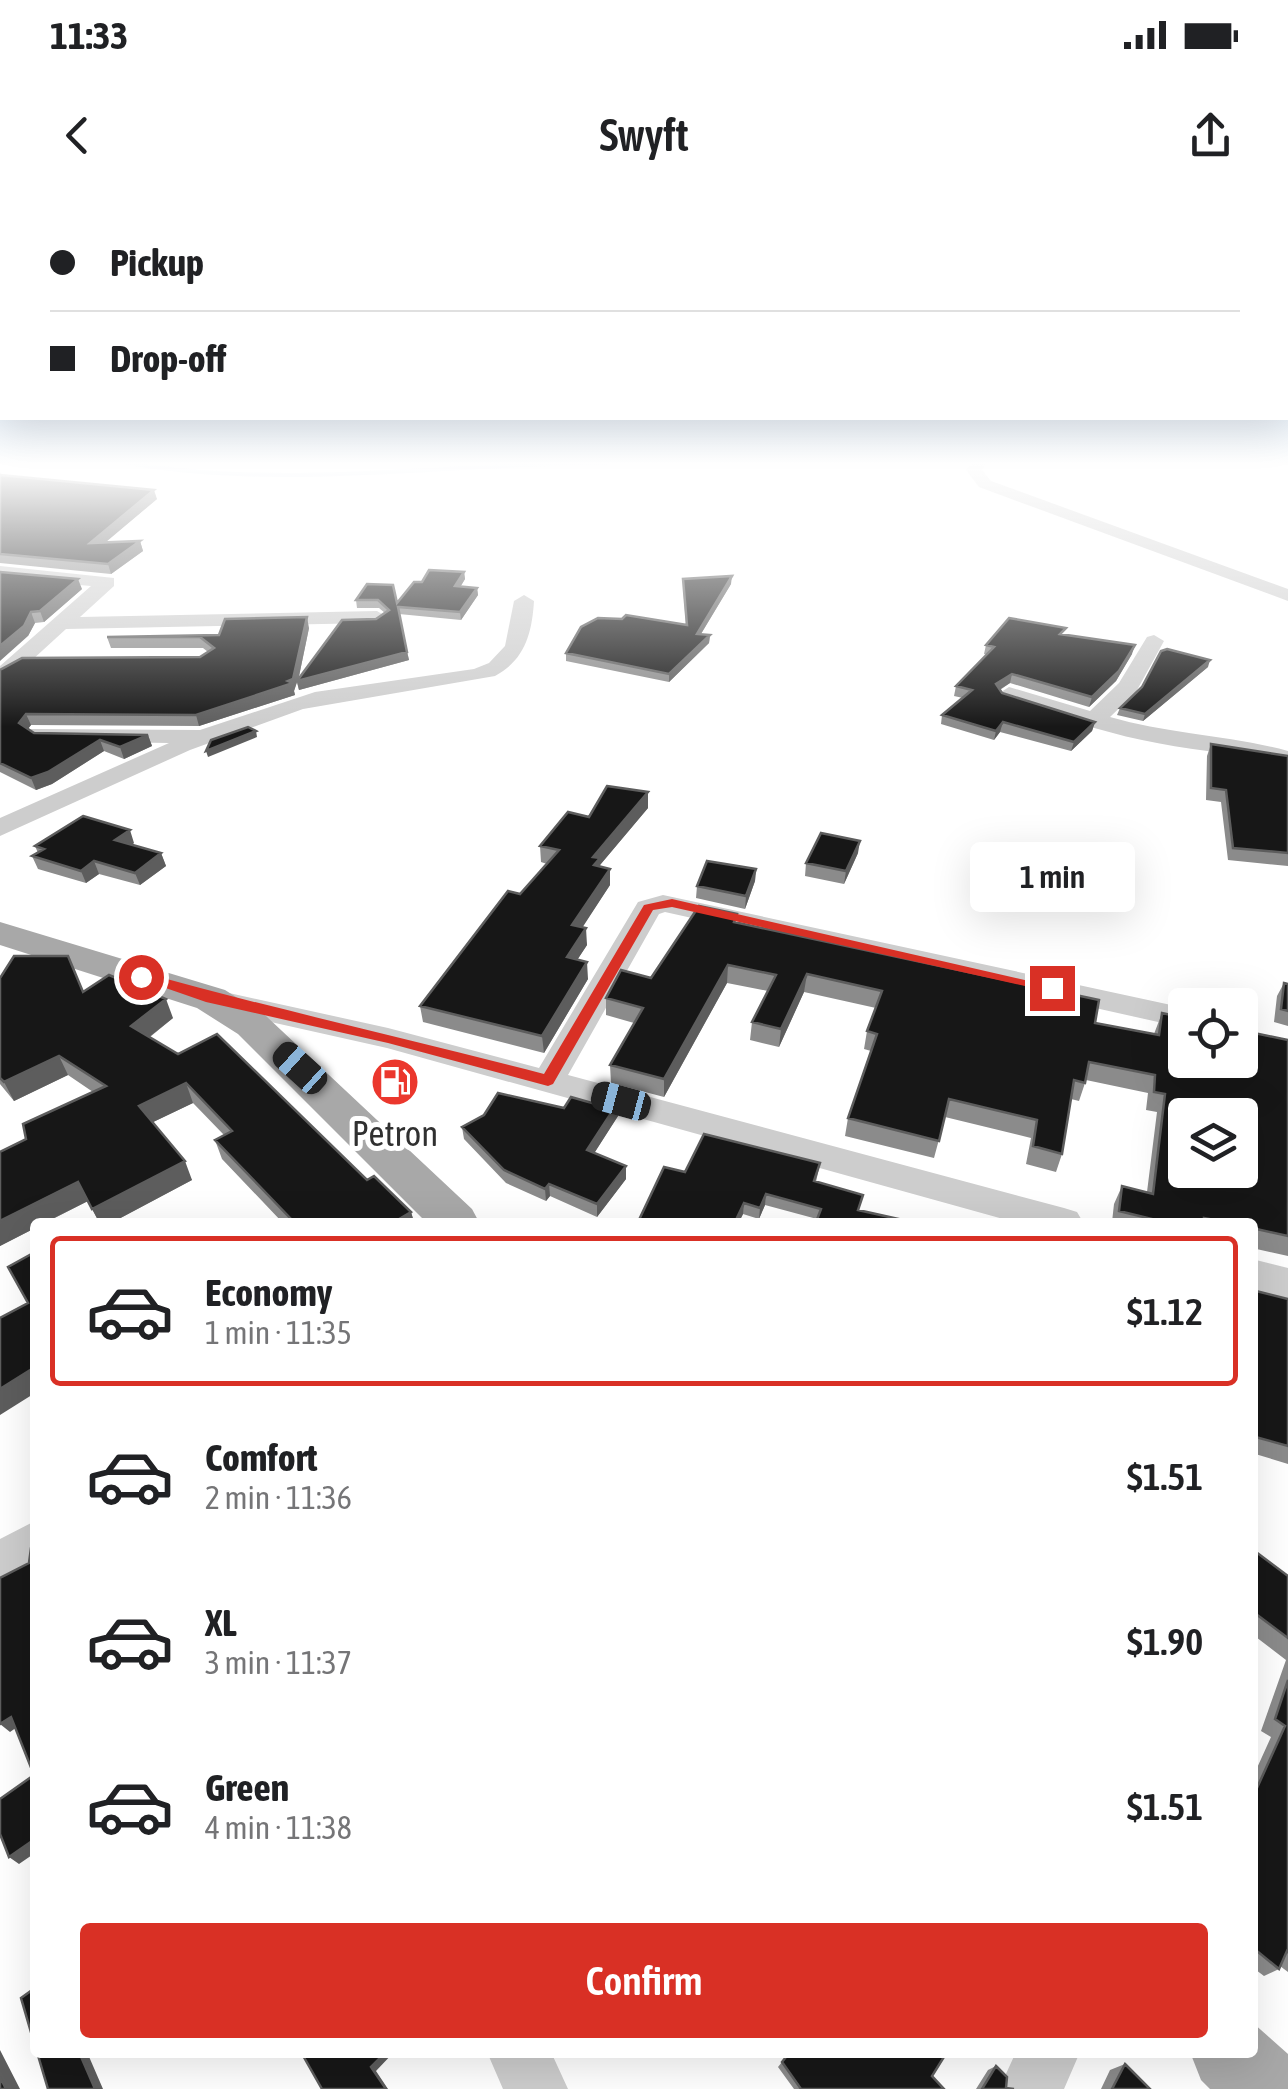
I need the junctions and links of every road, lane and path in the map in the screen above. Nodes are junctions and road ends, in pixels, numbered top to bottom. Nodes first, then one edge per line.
1 (1161, 551) edge
2 (0, 572) edge
3 (1288, 595) edge
4 (524, 601) dead end
5 (377, 617) edge
6 (60, 623) junction
7 (1154, 641) dead end
8 (24, 657) junction
9 (55, 659) edge
10 (0, 677) edge
11 (1008, 694) edge
12 (1093, 721) junction
13 (39, 734) edge
14 (205, 738) junction
15 (1288, 758) edge
16 (0, 828) edge
17 (0, 933) edge
18 (212, 999) junction
19 (1168, 1014) edge
20 (548, 1080) junction
21 (451, 1218) edge
22 (1049, 1218) edge
23 (1258, 1276) edge
24 (1288, 1284) edge
25 (30, 1546) edge
26 (0, 1564) edge
27 (520, 2058) edge
28 (1047, 2058) edge
29 (1235, 2058) edge
30 (537, 2089) edge
31 (1030, 2089) edge
32 (1267, 2089) edge

1 - 3 street
2 - 6 street
4 - 14 street
5 - 6 street
6 - 8 street
7 - 12 street
8 - 9 street
8 - 10 street
11 - 12 street
12 - 15 street
13 - 14 street
14 - 16 street
17 - 18 main road
18 - 20 street
18 - 21 main road
19 - 20 street
20 - 22 street
23 - 24 street
25 - 26 street
27 - 30 street
28 - 31 street
29 - 32 main road

